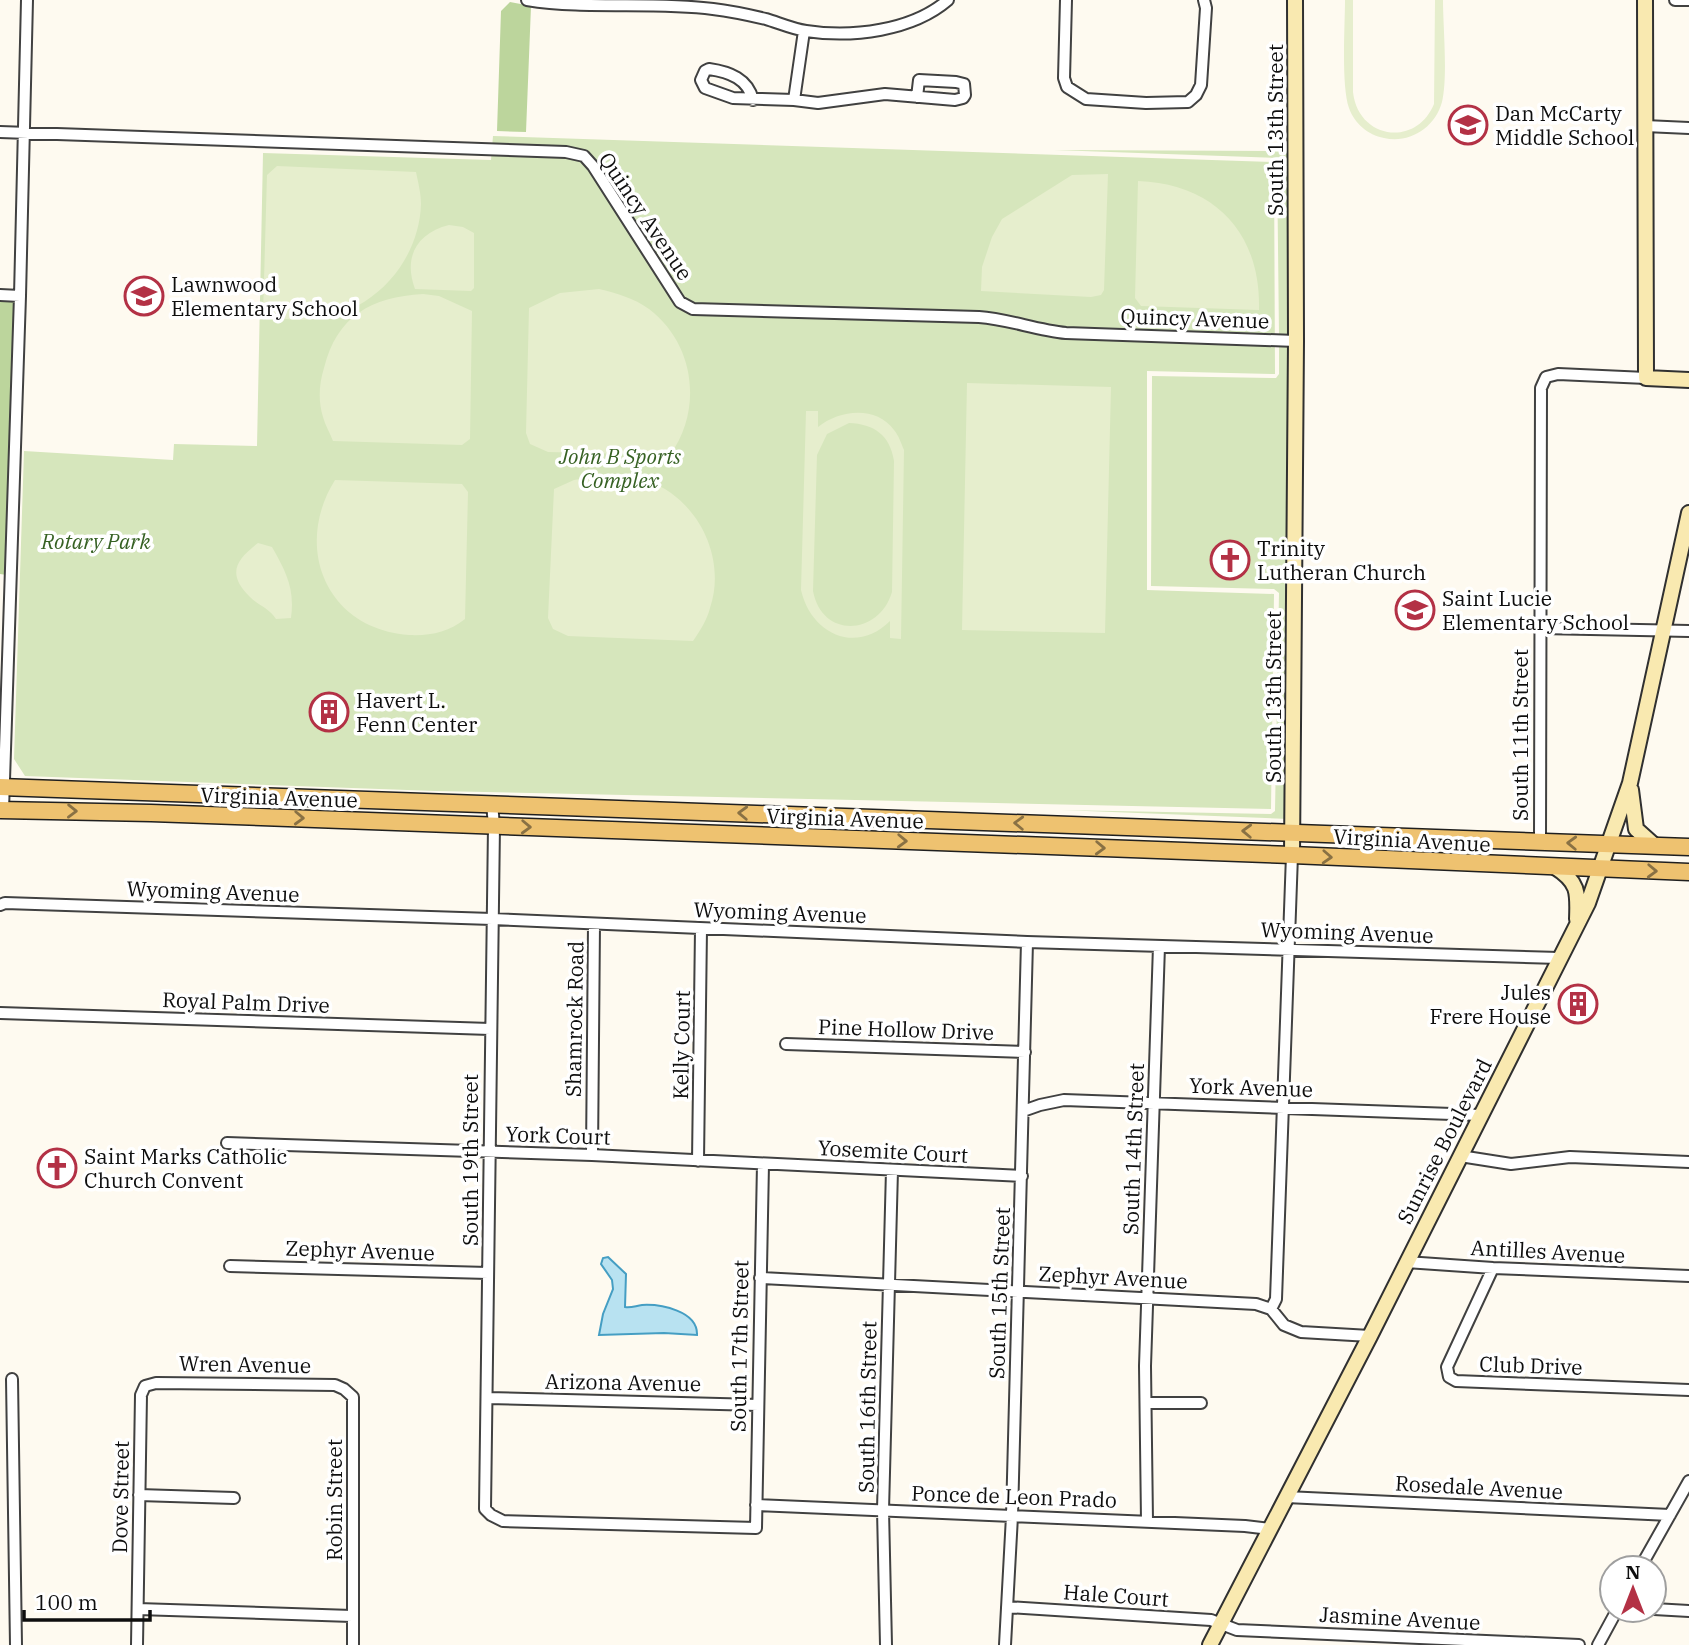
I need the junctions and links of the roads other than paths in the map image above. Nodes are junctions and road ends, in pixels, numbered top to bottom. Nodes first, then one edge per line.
1 (27, 0) edge
2 (527, 0) edge
3 (948, 0) edge
4 (1066, 0) edge
5 (1204, 0) edge
6 (1296, 0) edge
7 (1645, 0) edge
8 (1675, 0) edge
9 (1689, 0) edge
10 (804, 31) junction
11 (917, 97) dead end
12 (753, 100) junction
13 (794, 100) junction
14 (1646, 126) junction
15 (1689, 128) edge
16 (0, 132) edge
17 (23, 133) junction
18 (0, 295) edge
19 (20, 296) junction
20 (1296, 341) junction
21 (1646, 378) junction
22 (1689, 380) edge
23 (1689, 513) edge
24 (1541, 628) junction
25 (1665, 630) junction
26 (1689, 631) edge
27 (1630, 783) junction
28 (2, 787) edge
29 (284, 795) junction
30 (492, 803) junction
31 (2, 810) edge
32 (151, 813) junction
33 (959, 821) junction
34 (494, 826) junction
35 (1293, 833) junction
36 (1540, 842) junction
37 (958, 843) junction
38 (1609, 844) junction
39 (1655, 846) junction
40 (1689, 847) edge
41 (1293, 855) junction
42 (1555, 867) junction
43 (1602, 870) junction
44 (1689, 872) edge
45 (0, 905) edge
46 (492, 919) junction
47 (594, 924) junction
48 (1577, 924) junction
49 (701, 929) junction
50 (1027, 942) junction
51 (1159, 946) junction
52 (1289, 950) junction
53 (1559, 958) junction
54 (0, 1013) edge
55 (490, 1029) junction
56 (786, 1044) dead end
57 (1025, 1052) junction
58 (1153, 1103) junction
59 (1284, 1107) junction
60 (1023, 1111) junction
61 (1480, 1115) junction
62 (227, 1143) dead end
63 (489, 1151) junction
64 (592, 1155) junction
65 (1460, 1156) junction
66 (698, 1161) junction
67 (1689, 1162) edge
68 (763, 1164) junction
69 (892, 1170) junction
70 (1022, 1177) junction
71 (1406, 1262) junction
72 (230, 1266) dead end
73 (1493, 1268) junction
74 (488, 1273) junction
75 (1689, 1276) edge
76 (760, 1278) junction
77 (889, 1285) junction
78 (1018, 1291) junction
79 (1147, 1297) junction
80 (1271, 1309) junction
81 (1370, 1336) junction
82 (12, 1379) dead end
83 (145, 1386) joint
84 (344, 1389) joint
85 (1689, 1390) edge
86 (487, 1398) junction
87 (1146, 1403) junction
88 (1201, 1403) dead end
89 (758, 1405) junction
90 (1689, 1481) edge
91 (139, 1495) junction
92 (1286, 1497) junction
93 (234, 1498) dead end
94 (756, 1505) junction
95 (883, 1510) junction
96 (1670, 1514) junction
97 (1012, 1516) junction
98 (1147, 1521) junction
99 (756, 1528) joint
100 (1270, 1529) junction
101 (1648, 1554) edge
102 (1007, 1607) junction
103 (138, 1609) junction
104 (1668, 1610) edge
105 (1689, 1611) edge
106 (352, 1616) junction
107 (1221, 1623) junction
108 (1609, 1624) edge
109 (16, 1645) edge
110 (137, 1645) edge
111 (353, 1645) edge
112 (886, 1645) edge
113 (1005, 1645) edge
114 (1210, 1645) edge
115 (1579, 1645) edge
116 (1598, 1645) edge

1 - 17 street
2 - 10 street
3 - 10 street
4 - 5 street
6 - 20 street, South 13th Street
7 - 14 street
8 - 9 street
10 - 13 street
11 - 13 street
12 - 12 street
12 - 13 street
14 - 15 street
14 - 21 street
16 - 17 street, Quincy Avenue
17 - 19 street
17 - 20 street, Quincy Avenue
18 - 19 street
19 - 28 street
20 - 35 street, South 13th Street
21 - 22 street
21 - 24 street, South 11th Street
23 - 25 street, Sunrise Boulevard
24 - 25 street
24 - 36 street, South 11th Street
25 - 26 street
25 - 27 street, Sunrise Boulevard
27 - 38 street, Sunrise Boulevard
27 - 39 street
28 - 29 main road, Virginia Avenue
28 - 31 street
29 - 30 main road, Virginia Avenue
29 - 32 main road
33 -> 30 main road, Virginia Avenue
30 - 34 street, South 19th Street
31 -> 32 main road, Virginia Avenue
32 -> 34 main road, Virginia Avenue
35 -> 33 main road, Virginia Avenue
33 - 37 street
34 -> 37 main road, Virginia Avenue
34 - 46 street, South 19th Street
35 - 36 main road, Virginia Avenue
35 - 41 street, South 13th Street
38 -> 36 main road, Virginia Avenue
37 -> 41 main road, Virginia Avenue
38 - 39 main road, Virginia Avenue
38 - 43 street, Sunrise Boulevard
39 - 40 main road, Virginia Avenue
41 -> 42 main road, Virginia Avenue
41 - 52 street, South 13th Street
42 - 43 main road, Virginia Avenue
42 - 48 street
43 -> 44 main road, Virginia Avenue
43 - 48 street, Sunrise Boulevard
45 - 46 street, Wyoming Avenue
46 - 47 street, Wyoming Avenue
46 - 55 street, South 19th Street
47 - 49 street, Wyoming Avenue
47 - 64 street, Shamrock Road
48 - 53 street, Sunrise Boulevard
49 - 50 street, Wyoming Avenue
49 - 66 street, Kelly Court
50 - 51 street, Wyoming Avenue
50 - 57 street, South 15th Street
51 - 52 street, Wyoming Avenue
51 - 58 street, South 14th Street
52 - 53 street, Wyoming Avenue
52 - 59 street, South 13th Street
53 - 61 street, Sunrise Boulevard
54 - 55 street, Royal Palm Drive
55 - 63 street, South 19th Street
56 - 57 street, Pine Hollow Drive
57 - 60 street, South 15th Street
58 - 59 street, York Avenue
58 - 60 street, York Avenue
58 - 79 street, South 14th Street
59 - 61 street, York Avenue
59 - 80 street, South 13th Street
60 - 70 street, South 15th Street
61 - 65 street, Sunrise Boulevard
62 - 63 street, York Court
63 - 64 street, York Court
63 - 74 street, South 19th Street
64 - 66 street, York Court
65 - 67 street
65 - 71 street, Sunrise Boulevard
66 - 68 street, York Court
68 - 69 street, Yosemite Court
68 - 76 street, South 17th Street
69 - 70 street, Yosemite Court
69 - 77 street, South 16th Street
70 - 78 street, South 15th Street
71 - 73 street, Antilles Avenue
71 - 81 street, Sunrise Boulevard
72 - 74 street, Zephyr Avenue
73 - 75 street, Antilles Avenue
73 - 85 street, Club Drive
74 - 86 street, South 19th Street
76 - 77 street, Zephyr Avenue
76 - 89 street, South 17th Street
77 - 78 street, Zephyr Avenue
77 - 95 street, South 16th Street
78 - 79 street, Zephyr Avenue
78 - 97 street, South 15th Street
79 - 80 street, Zephyr Avenue
79 - 87 street, South 14th Street
80 - 81 street, Zephyr Avenue
81 - 92 street, Sunrise Boulevard
82 - 109 street
83 - 84 street, Wren Avenue
83 - 91 street, Dove Street
84 - 106 street, Robin Street
86 - 89 street, Arizona Avenue
86 - 99 street, South 19th Street
87 - 88 street
87 - 98 street, South 14th Street
89 - 94 street, South 17th Street
90 - 96 street
91 - 93 street
91 - 103 street, Dove Street
92 - 96 street, Rosedale Avenue
92 - 100 street, Sunrise Boulevard
94 - 95 street, Ponce de Leon Prado
94 - 99 street, South 17th Street
95 - 97 street, Ponce de Leon Prado
95 - 112 street, South 16th Street
96 - 101 street
97 - 98 street, Ponce de Leon Prado
97 - 102 street, South 15th Street
98 - 100 street, Ponce de Leon Prado
100 - 107 street, Sunrise Boulevard
102 - 107 street, Hale Court
102 - 113 street, South 15th Street
103 - 106 street
103 - 110 street, Dove Street
104 - 105 street
106 - 111 street, Robin Street
107 - 114 street, Sunrise Boulevard
107 - 115 street, Jasmine Avenue
108 - 116 street

